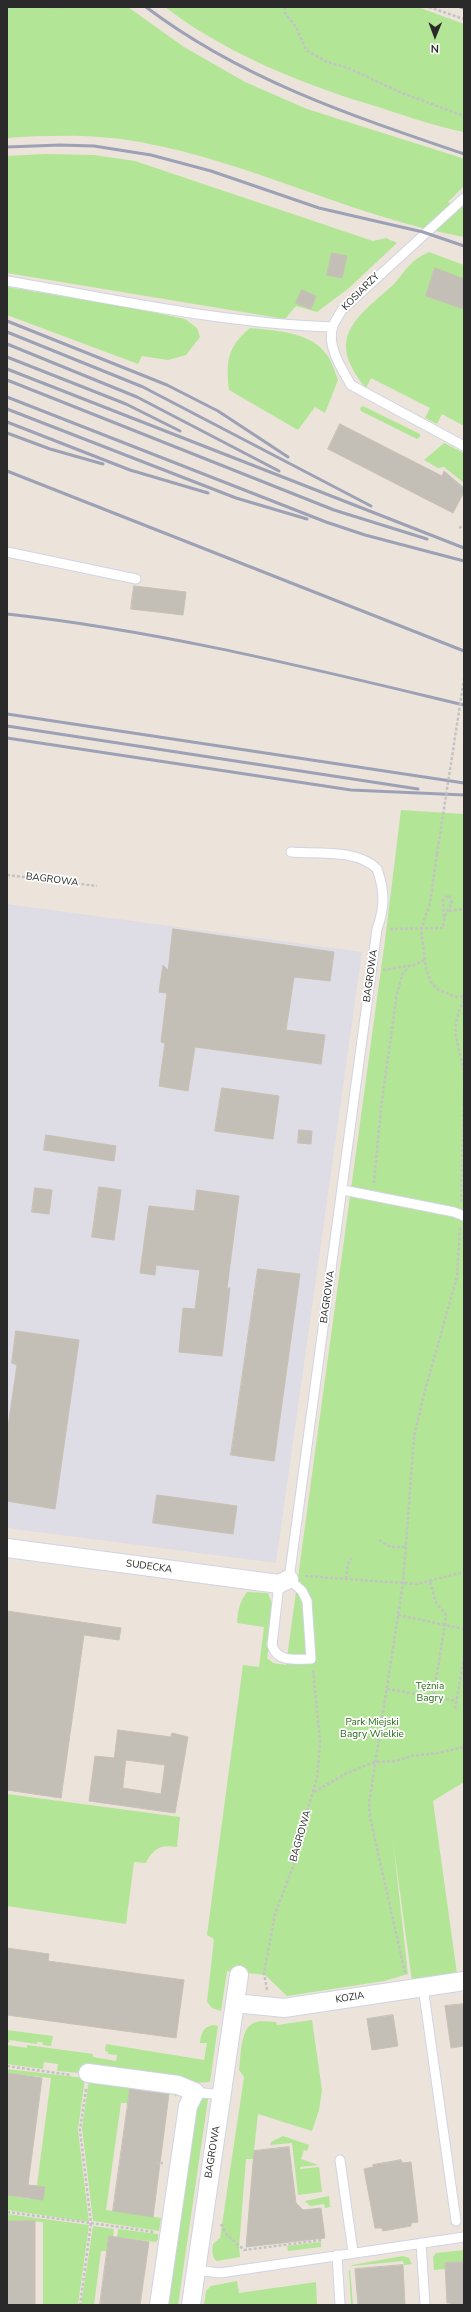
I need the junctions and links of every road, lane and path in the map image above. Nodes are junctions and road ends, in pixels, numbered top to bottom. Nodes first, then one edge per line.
1 (48, 7) edge
2 (66, 7) edge
3 (285, 7) edge
4 (429, 7) edge
5 (464, 19) edge
6 (464, 116) edge
7 (464, 198) edge
8 (7, 281) edge
9 (333, 327) junction
10 (464, 446) edge
11 (464, 525) edge
12 (459, 528) dead end
13 (7, 552) edge
14 (136, 579) dead end
15 (464, 679) edge
16 (291, 852) dead end
17 (7, 875) edge
18 (97, 886) dead end
19 (464, 909) edge
20 (449, 911) junction
21 (444, 920) junction
22 (377, 929) junction
23 (421, 929) junction
24 (424, 960) junction
25 (410, 965) junction
26 (371, 972) junction
27 (464, 996) edge
28 (464, 1000) edge
29 (464, 1080) edge
30 (464, 1094) edge
31 (342, 1190) junction
32 (372, 1196) junction
33 (462, 1215) edge
34 (379, 1540) dead end
35 (406, 1547) junction
36 (7, 1548) edge
37 (352, 1558) dead end
38 (464, 1572) edge
39 (346, 1579) junction
40 (284, 1582) junction
41 (430, 1582) junction
42 (403, 1584) junction
43 (398, 1615) junction
44 (446, 1626) junction
45 (464, 1629) edge
46 (464, 1658) edge
47 (311, 1659) junction
48 (387, 1689) junction
49 (433, 1696) junction
50 (457, 1701) junction
51 (432, 1705) dead end
52 (455, 1709) dead end
53 (464, 1747) edge
54 (376, 1762) junction
55 (313, 1792) junction
56 (240, 1975) dead end
57 (406, 1979) dead end
58 (464, 1981) edge
59 (423, 1987) junction
60 (235, 2003) junction
61 (270, 2008) junction
62 (7, 2066) edge
63 (83, 2077) junction
64 (195, 2092) junction
65 (222, 2095) junction
66 (340, 2160) dead end
67 (7, 2212) edge
68 (456, 2221) dead end
69 (91, 2223) junction
70 (220, 2223) dead end
71 (161, 2233) dead end
72 (464, 2237) edge
73 (323, 2240) dead end
74 (421, 2243) junction
75 (285, 2244) junction
76 (270, 2245) junction
77 (285, 2249) dead end
78 (270, 2251) dead end
79 (353, 2252) junction
80 (337, 2255) junction
81 (195, 2270) junction
82 (80, 2305) edge
83 (159, 2305) edge
84 (191, 2305) edge
85 (340, 2305) edge
86 (425, 2305) edge

1 - 2 path
3 - 6 path
4 - 5 path
7 - 9 lane, KOSIARZY
8 - 9 lane
9 - 10 lane, KOSIARZY
11 - 12 path
13 - 14 lane
15 - 23 path, bridge
16 - 22 lane, BAGROWA
17 - 18 path, BAGROWA
19 - 20 path
20 - 21 path
20 - 21 path
21 - 23 path
22 - 23 path
22 - 26 lane, BAGROWA
23 - 24 path
24 - 25 path
24 - 27 path
25 - 26 path
25 - 32 path
26 - 31 lane, BAGROWA
28 - 29 path
30 - 33 path
31 - 32 lane
31 - 40 lane, BAGROWA
32 - 33 lane
33 - 35 path
34 - 35 path
35 - 42 path
36 - 40 street, SUDECKA
37 - 39 path
38 - 41 path
39 - 40 path
39 - 42 path
40 - 47 lane
40 - 47 lane, BAGROWA
41 - 42 path
41 - 44 path
42 - 43 path
43 - 44 path
43 - 48 path
44 - 45 path
44 - 49 path
46 - 50 path
47 - 55 path, BAGROWA
48 - 49 path
48 - 54 path
49 - 50 path
49 - 51 path
50 - 52 path
53 - 54 path
54 - 55 path
54 - 57 path
55 - 61 path, BAGROWA
56 - 60 street, BAGROWA
58 - 59 street, KOZIA
59 - 61 street, KOZIA
59 - 68 lane
60 - 61 street, KOZIA
60 - 65 street, BAGROWA
62 - 63 path
63 - 64 street
63 - 69 path
64 - 65 lane
64 - 83 street
65 - 81 street, BAGROWA
66 - 79 lane
67 - 69 path
69 - 71 path
69 - 82 path
70 - 76 path
72 - 74 lane
73 - 75 path
74 - 79 lane
74 - 86 lane
75 - 76 path
75 - 77 path
76 - 78 path
79 - 80 lane
80 - 81 lane
80 - 85 lane
81 - 84 street, BAGROWA

